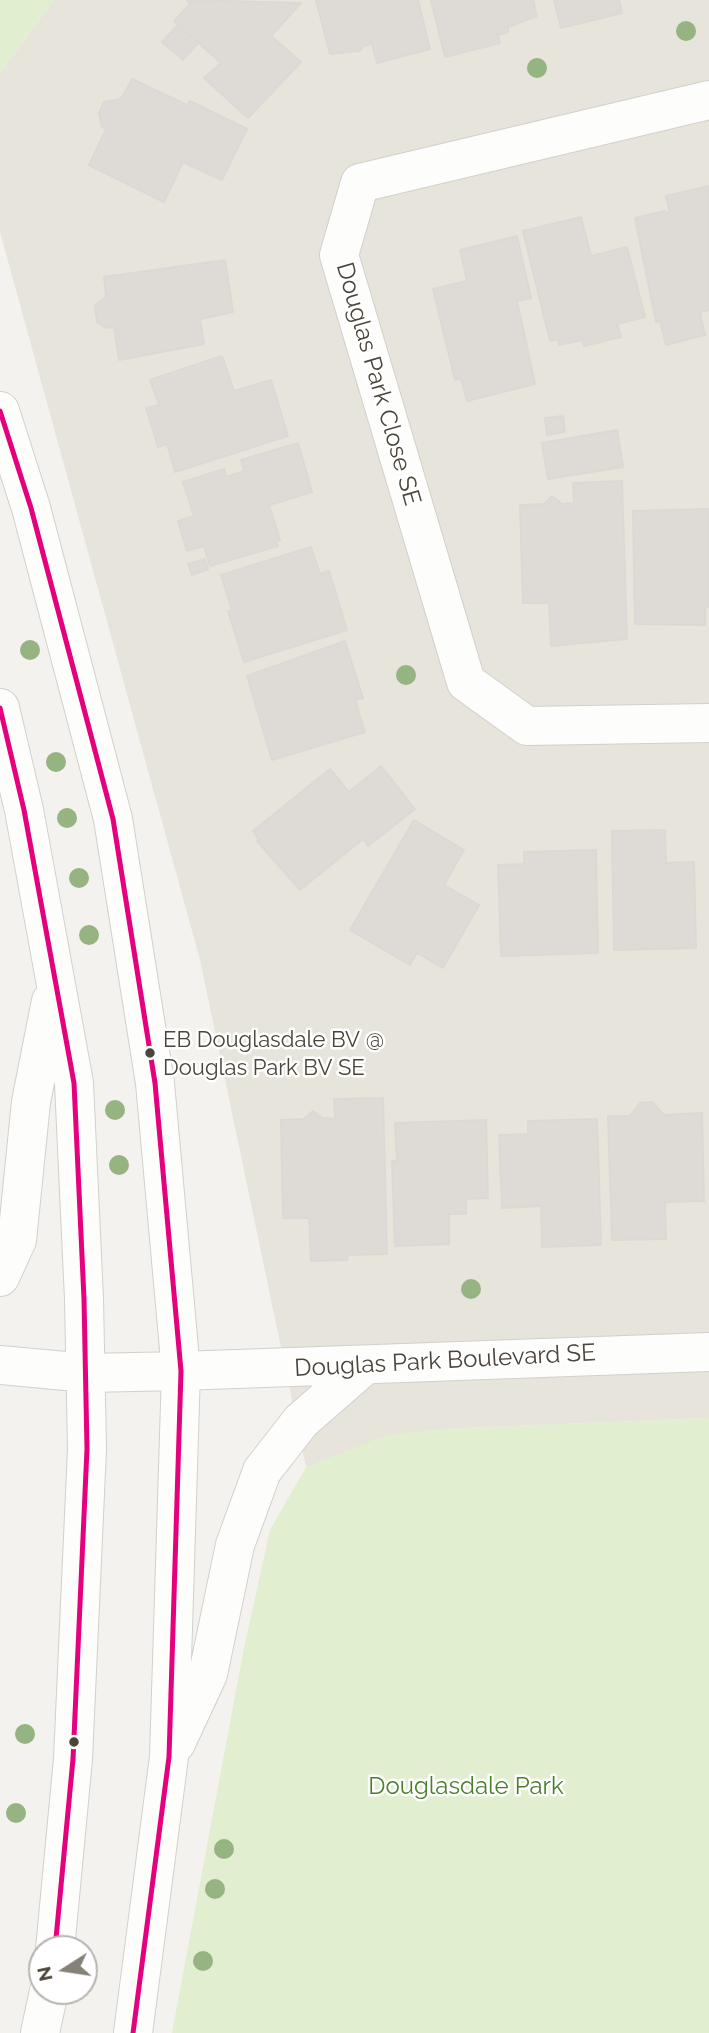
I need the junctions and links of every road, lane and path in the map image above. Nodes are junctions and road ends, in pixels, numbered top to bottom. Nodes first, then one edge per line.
1 (709, 100) edge
2 (0, 411) edge
3 (0, 708) edge
4 (709, 723) edge
5 (55, 981) junction
6 (0, 1277) edge
7 (709, 1352) edge
8 (0, 1365) edge
9 (364, 1366) junction
10 (181, 1371) junction
11 (87, 1373) junction
12 (169, 1757) junction
13 (56, 1935) edge
14 (46, 2005) edge
15 (40, 2033) edge
16 (133, 2033) edge

1 - 4 street, Douglas Park Close SE
2 - 10 street
3 - 5 street
5 - 6 street
5 - 11 street
7 - 9 street, Douglas Park Boulevard SE
8 - 11 street, Douglas Park Boulevard SE
9 - 10 street, Douglas Park Boulevard SE
9 - 12 street
10 - 11 street, Douglas Park Boulevard SE
10 - 12 street
11 - 13 street
12 - 16 street
14 - 15 street

